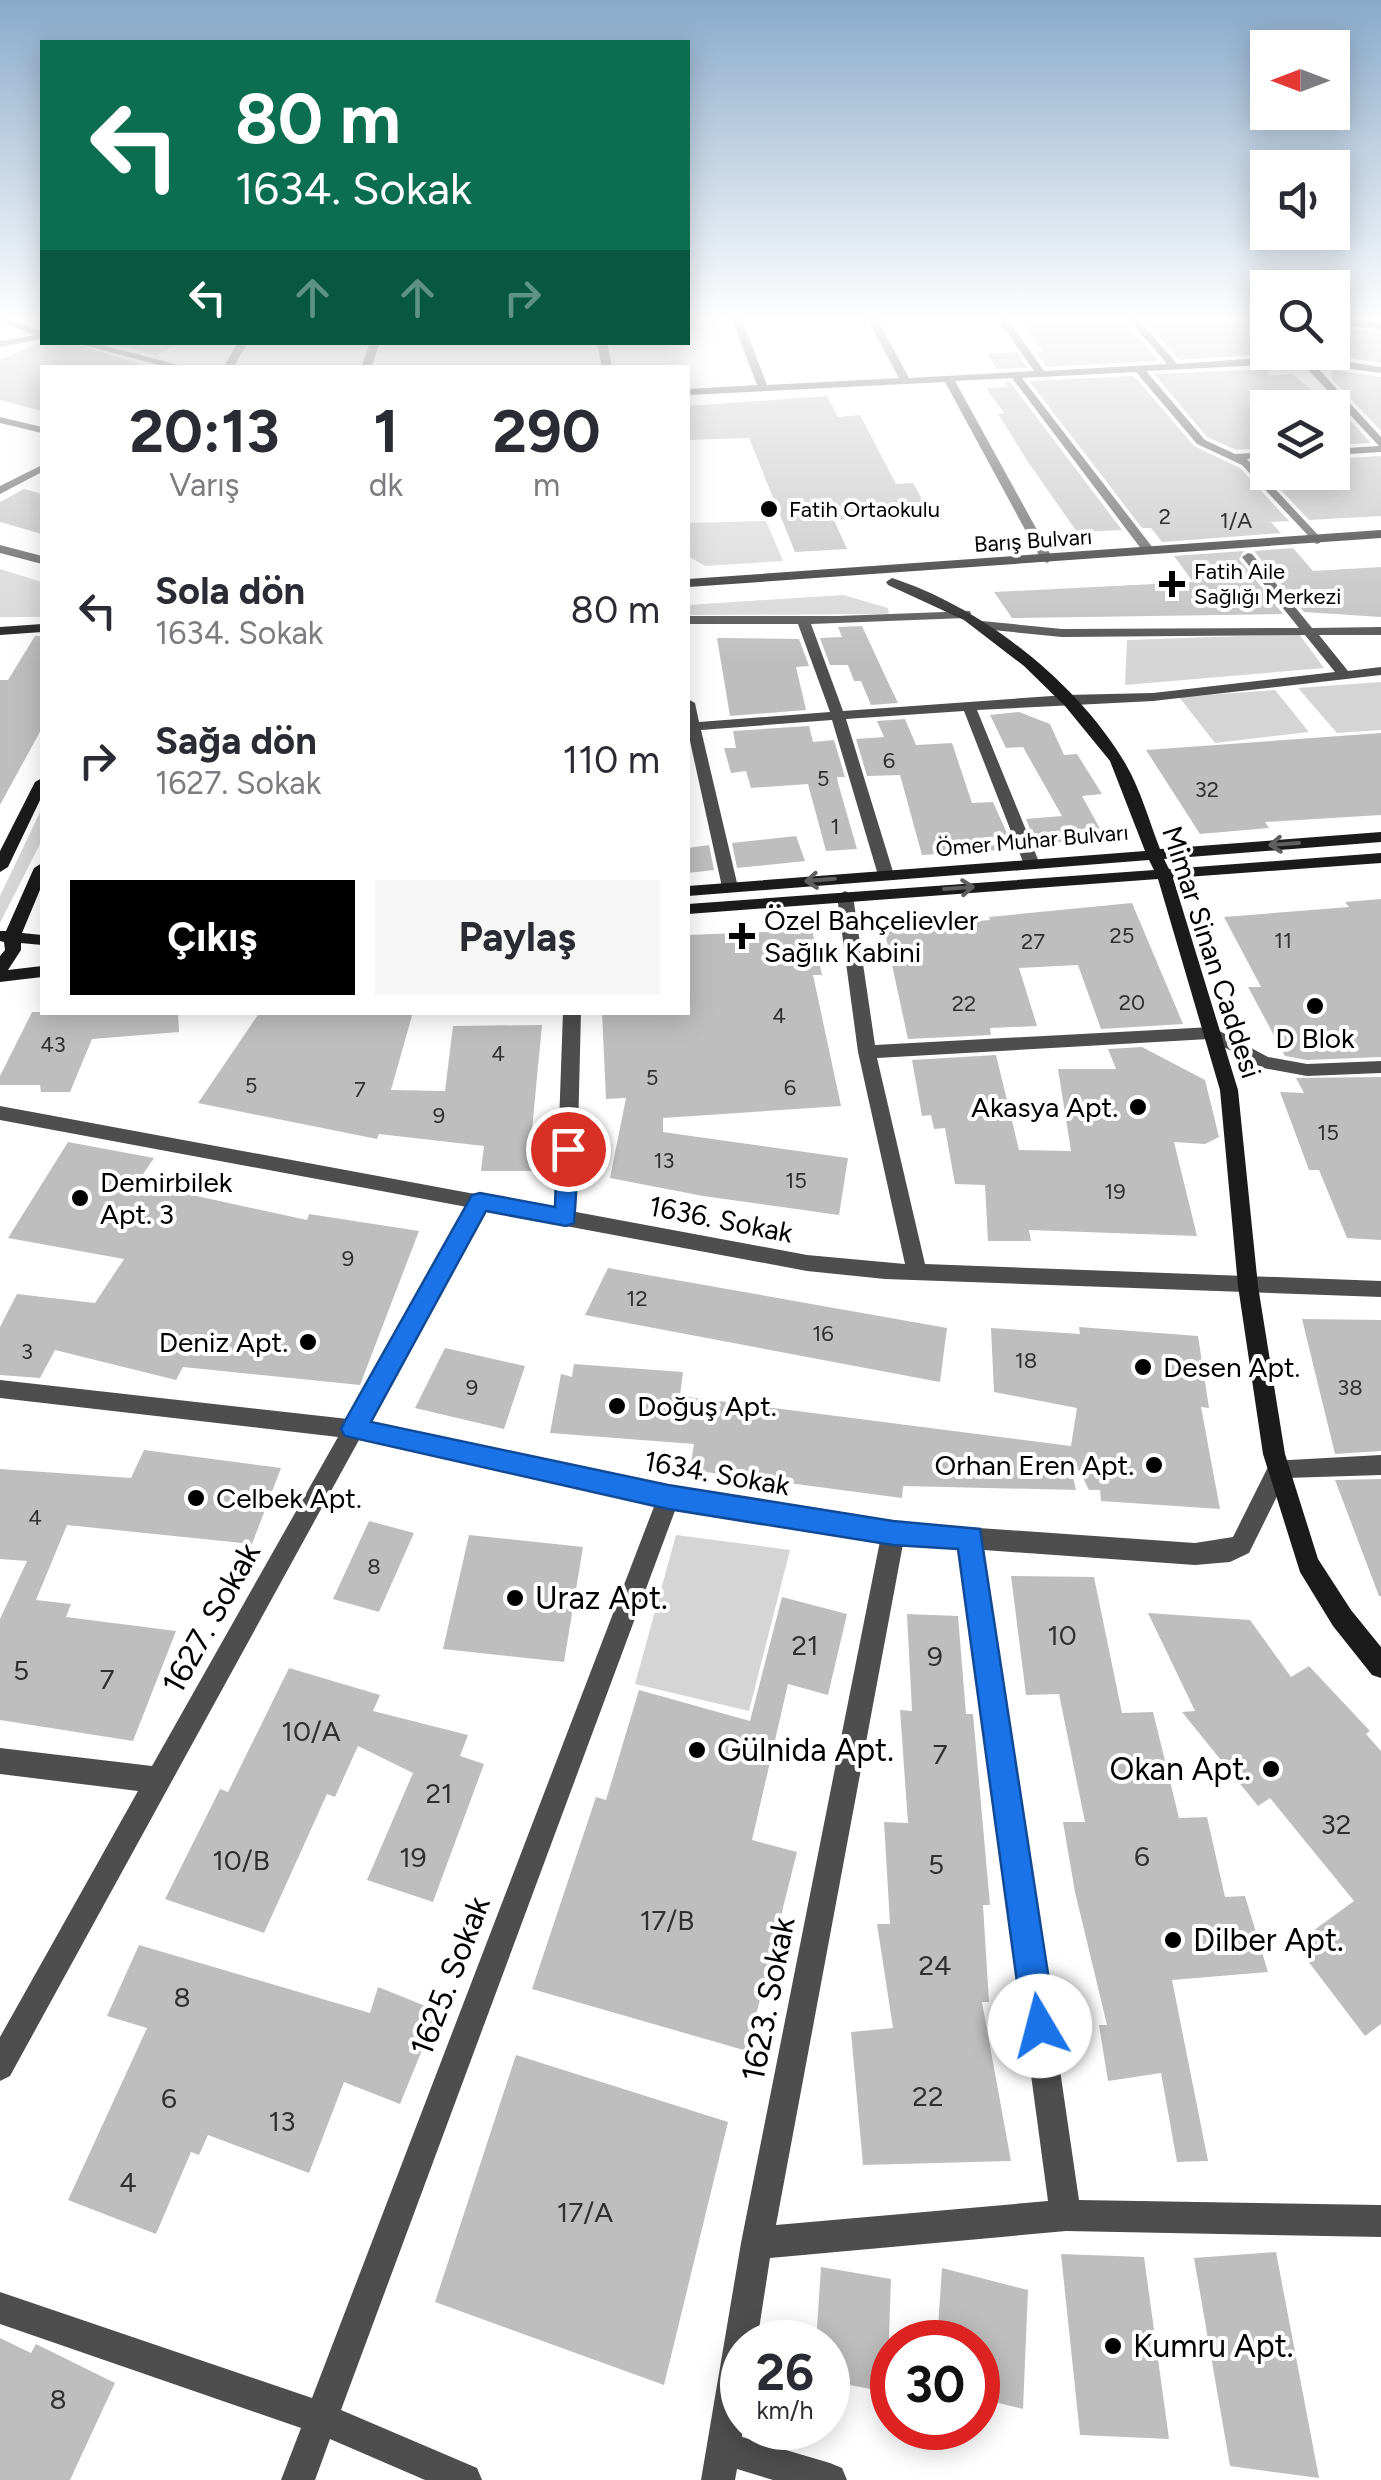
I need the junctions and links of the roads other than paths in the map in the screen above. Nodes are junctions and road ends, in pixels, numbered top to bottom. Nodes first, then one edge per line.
1 (978, 431) edge
2 (1057, 431) edge
3 (1191, 431) edge
4 (1381, 446) edge
5 (1350, 450) edge
6 (1250, 456) edge
7 (1234, 457) junction
8 (40, 469) edge
9 (0, 491) edge
10 (1381, 534) edge
11 (1316, 540) junction
12 (1381, 547) edge
13 (0, 549) edge
14 (1149, 551) junction
15 (1248, 556) junction
16 (40, 559) edge
17 (1047, 559) junction
18 (892, 582) junction
19 (690, 583) edge
20 (690, 596) edge
21 (965, 614) junction
22 (690, 620) edge
23 (803, 620) junction
24 (982, 626) junction
25 (40, 628) edge
26 (1308, 630) junction
27 (1381, 630) edge
28 (0, 631) edge
29 (1381, 671) edge
30 (1344, 675) junction
31 (1066, 699) junction
32 (969, 706) junction
33 (838, 716) junction
34 (690, 727) edge
35 (40, 786) edge
36 (1381, 837) edge
37 (1152, 854) junction
38 (1381, 858) edge
39 (1031, 862) junction
40 (0, 867) edge
41 (40, 872) edge
42 (1164, 874) junction
43 (886, 875) junction
44 (730, 887) junction
45 (690, 891) edge
46 (844, 896) junction
47 (690, 909) edge
48 (6, 936) edge
49 (40, 940) edge
50 (0, 972) edge
51 (40, 972) edge
52 (572, 1015) edge
53 (1212, 1034) junction
54 (867, 1052) junction
55 (1381, 1066) edge
56 (0, 1114) edge
57 (480, 1201) junction
58 (566, 1217) junction
59 (917, 1272) junction
60 (1248, 1286) junction
61 (1381, 1289) edge
62 (0, 1390) edge
63 (354, 1429) junction
64 (1381, 1464) edge
65 (1278, 1468) junction
66 (668, 1497) junction
67 (893, 1533) junction
68 (970, 1537) junction
69 (1381, 1666) edge
70 (0, 1761) edge
71 (158, 1780) junction
72 (0, 2066) edge
73 (1066, 2215) junction
74 (1381, 2221) edge
75 (757, 2243) junction
76 (0, 2308) edge
77 (322, 2418) junction
78 (722, 2464) edge
79 (298, 2480) edge
80 (465, 2480) edge
81 (830, 2480) edge

1 - 17 street
2 - 14 street
3 - 7 street
4 - 5 street
6 - 7 street
7 - 11 street
8 - 9 street
10 - 11 main road, Barış Bulvarı
11 - 14 main road, Barış Bulvarı
12 - 15 main road, Barış Bulvarı
13 - 16 street
14 - 17 main road, Barış Bulvarı
15 - 18 main road, Barış Bulvarı
15 - 26 street
17 - 19 main road, Barış Bulvarı
18 - 20 main road, Barış Bulvarı
18 - 21 main road, Mimar Sinan Caddesi
21 - 23 street
21 - 24 main road, Mimar Sinan Caddesi
22 - 23 street
23 - 33 street
24 - 26 street
24 - 31 main road, Mimar Sinan Caddesi
25 - 28 main road
26 - 27 street
26 - 30 street
29 - 30 street
30 - 31 street
31 - 32 street
31 - 37 main road, Mimar Sinan Caddesi
32 - 33 street
32 - 39 street
33 - 34 street
33 - 43 street
34 - 44 street
35 - 40 main road
36 -> 37 main road, Ömer Muhar Bulvarı
37 - 39 main road, Ömer Muhar Bulvarı
37 - 42 main road, Mimar Sinan Caddesi
38 - 42 main road, Ömer Muhar Bulvarı
39 - 43 main road, Ömer Muhar Bulvarı
41 - 48 main road
46 -> 42 main road, Ömer Muhar Bulvarı
42 - 53 main road, Mimar Sinan Caddesi
43 -> 44 main road, Ömer Muhar Bulvarı
44 - 45 main road, Ömer Muhar Bulvarı
46 - 47 main road, Ömer Muhar Bulvarı
46 - 54 street
48 - 49 main road
48 - 50 main road
50 - 51 main road
52 - 58 street
53 - 54 street
53 - 55 street
53 - 60 main road, Mimar Sinan Caddesi
54 - 59 street
56 - 57 street, 1636. Sokak
57 - 58 street, 1636. Sokak
57 - 63 street, 1627. Sokak
58 - 59 street, 1636. Sokak
59 - 60 street, 1636. Sokak
60 - 61 street, 1636. Sokak
60 - 65 main road, Mimar Sinan Caddesi
62 - 63 street, 1634. Sokak
63 - 66 street, 1634. Sokak
63 - 71 street, 1627. Sokak
64 - 65 street
65 - 68 street, 1634. Sokak
65 - 69 main road, Mimar Sinan Caddesi
66 - 67 street, 1634. Sokak
66 - 77 street, 1625. Sokak
67 - 68 street, 1634. Sokak
67 - 75 street, 1623. Sokak
68 - 73 street
70 - 71 street
71 - 72 street, 1627. Sokak
73 - 74 street
73 - 75 street
75 - 78 street, 1623. Sokak
76 - 77 street
77 - 79 street, 1625. Sokak
77 - 80 street
78 - 81 street

